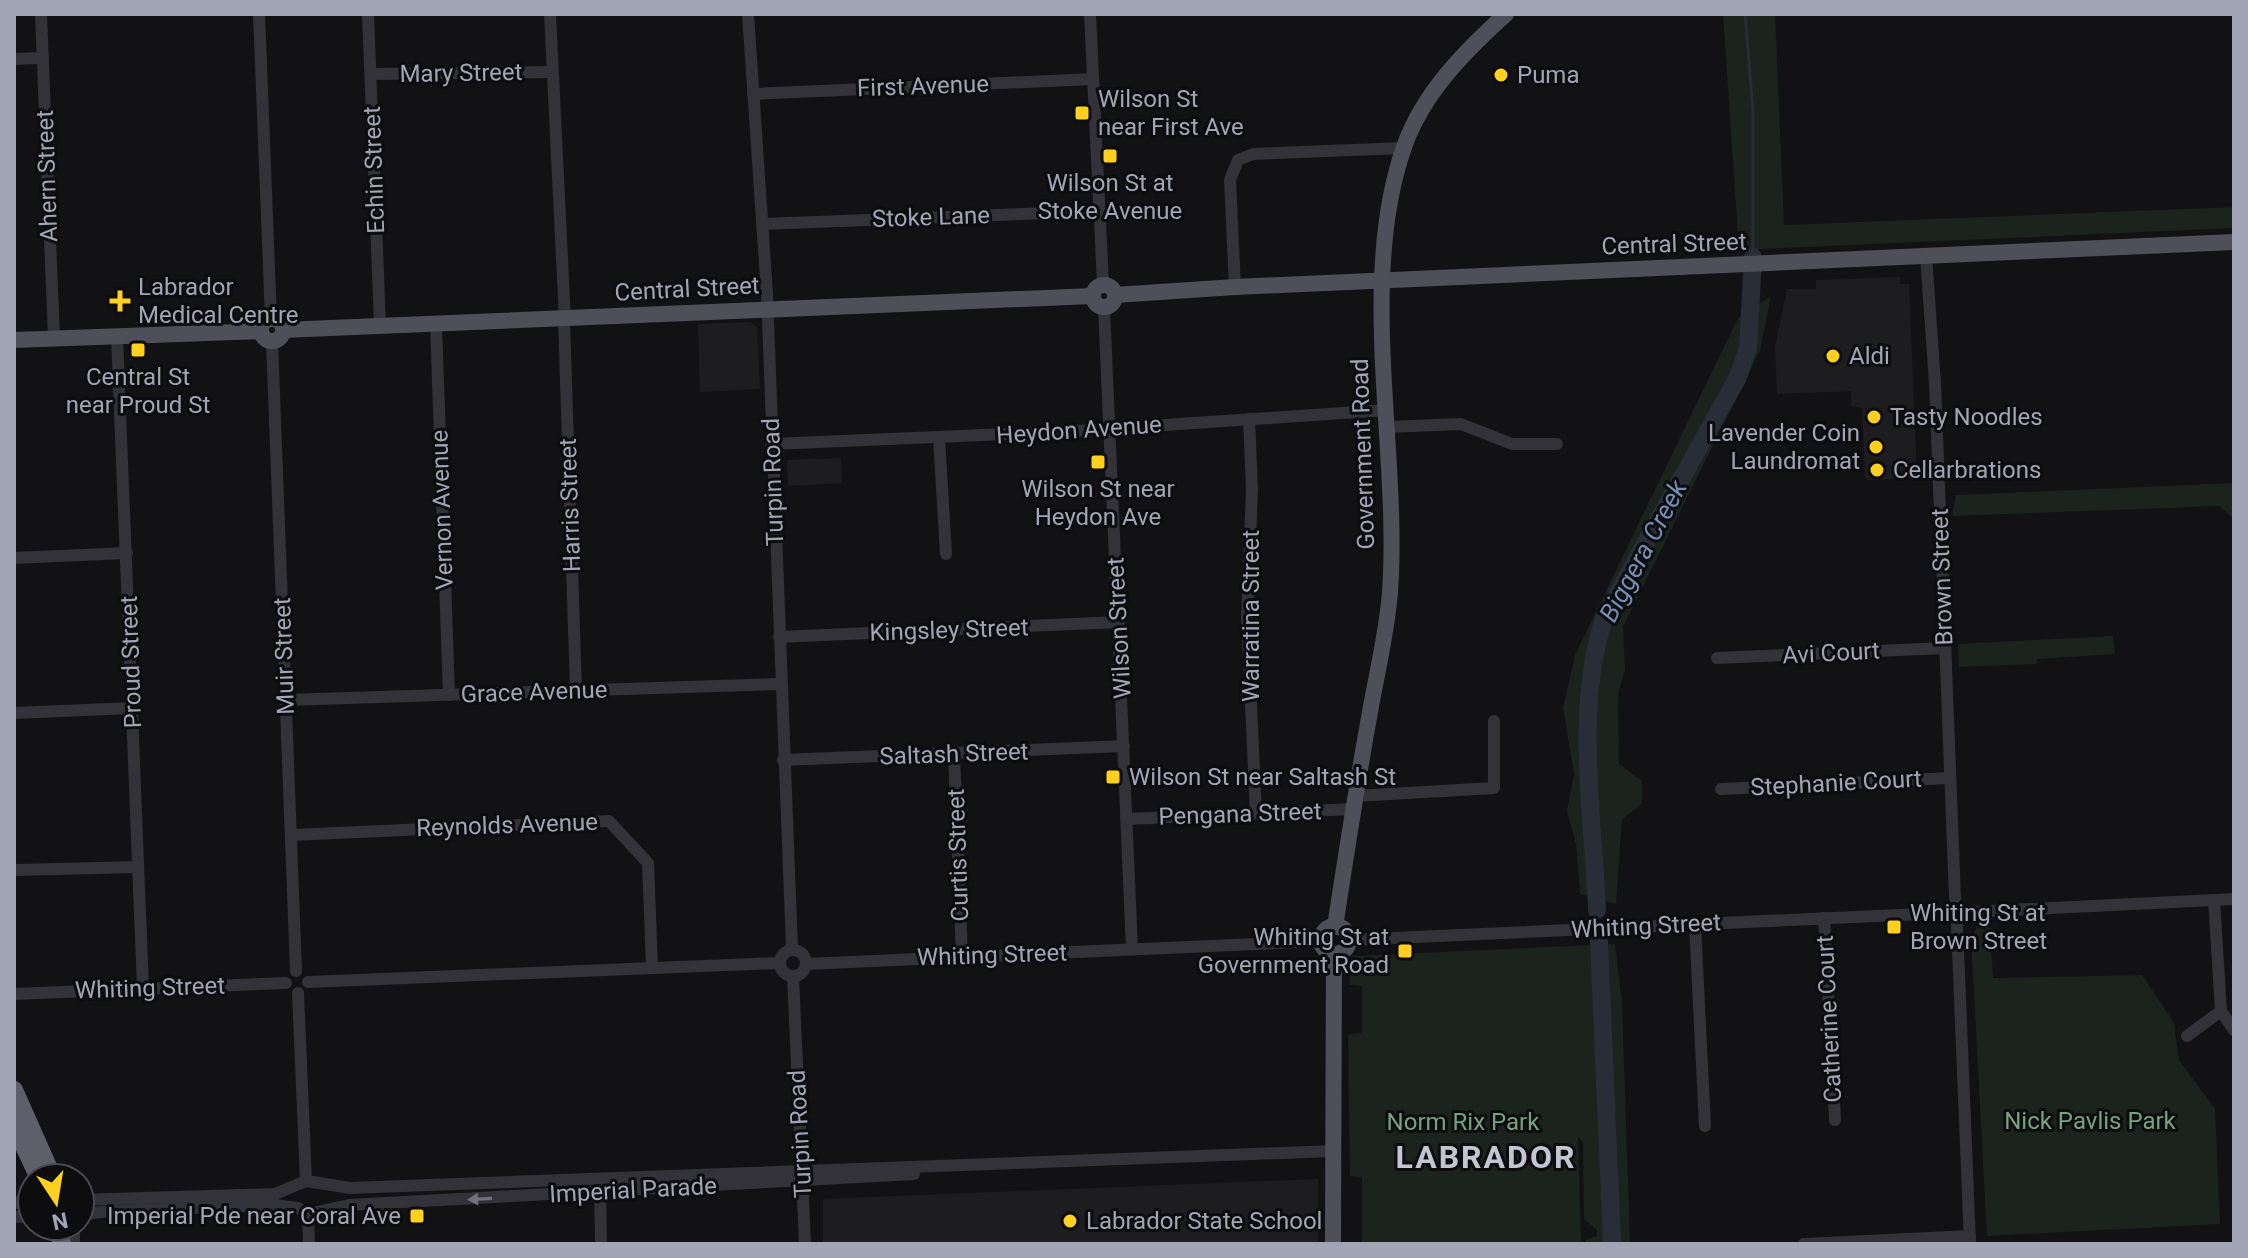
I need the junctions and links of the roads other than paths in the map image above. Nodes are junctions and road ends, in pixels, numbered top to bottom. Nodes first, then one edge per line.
1 (41, 14) edge
2 (259, 14) edge
3 (368, 14) edge
4 (550, 14) edge
5 (748, 14) edge
6 (1090, 14) edge
7 (1506, 14) edge
8 (43, 58) junction
9 (14, 59) edge
10 (552, 72) junction
11 (371, 74) junction
12 (1093, 79) junction
13 (753, 94) junction
14 (1403, 148) junction
15 (1100, 211) junction
16 (762, 224) junction
17 (2234, 242) edge
18 (1926, 256) junction
19 (1383, 281) junction
20 (1235, 287) junction
21 (1104, 296) junction
22 (767, 310) junction
23 (564, 319) junction
24 (436, 324) junction
25 (380, 326) junction
26 (272, 330) junction
27 (117, 336) junction
28 (54, 338) junction
29 (14, 340) edge
30 (1387, 410) junction
31 (1249, 419) junction
32 (1388, 427) junction
33 (1110, 428) junction
34 (939, 438) junction
35 (771, 444) junction
36 (1557, 444) dead end
37 (127, 553) junction
38 (946, 554) dead end
39 (14, 558) edge
40 (1119, 622) junction
41 (779, 637) junction
42 (1945, 648) junction
43 (1717, 658) dead end
44 (781, 684) junction
45 (576, 691) junction
46 (449, 695) junction
47 (286, 700) junction
48 (133, 708) junction
49 (14, 713) edge
50 (1494, 721) dead end
51 (1124, 746) junction
52 (954, 754) junction
53 (783, 760) junction
54 (1950, 778) junction
55 (1721, 789) dead end
56 (1354, 802) junction
57 (1256, 813) junction
58 (1127, 819) junction
59 (291, 835) junction
60 (138, 867) junction
61 (14, 870) edge
62 (1955, 898) junction
63 (2234, 899) edge
64 (2214, 900) junction
65 (1970, 912) junction
66 (1942, 913) junction
67 (1824, 918) junction
68 (1695, 924) junction
69 (1957, 925) junction
70 (1335, 927) junction
71 (1349, 940) junction
72 (1321, 941) junction
73 (792, 949) junction
74 (1132, 949) junction
75 (1334, 954) junction
76 (962, 956) junction
77 (779, 963) junction
78 (806, 964) junction
79 (652, 967) junction
80 (296, 971) junction
81 (793, 976) junction
82 (308, 982) junction
83 (286, 983) junction
84 (143, 988) junction
85 (298, 993) junction
86 (14, 994) edge
87 (2221, 1011) junction
88 (2234, 1030) edge
89 (2187, 1036) dead end
90 (14, 1090) edge
91 (1835, 1120) dead end
92 (14, 1125) edge
93 (1705, 1126) dead end
94 (1334, 1151) junction
95 (31, 1162) edge
96 (46, 1162) edge
97 (802, 1176) junction
98 (511, 1182) junction
99 (306, 1184) junction
100 (600, 1185) junction
101 (512, 1197) junction
102 (96, 1200) edge
103 (199, 1203) junction
104 (307, 1211) junction
105 (96, 1213) edge
106 (1970, 1240) edge
107 (309, 1244) edge
108 (601, 1244) edge
109 (805, 1244) edge
110 (1333, 1244) edge
111 (1804, 1244) edge

1 - 8 street, Ahern Street
2 - 26 street, Muir Street
3 - 11 street, Echin Street
4 - 10 street, Harris Street
5 - 13 street, Turpin Road
6 - 12 street, Wilson Street
7 - 14 main road, Government Road
8 - 9 street
8 - 28 street, Ahern Street
10 - 11 street, Mary Street
10 - 23 street, Harris Street
11 - 25 street, Echin Street
12 - 13 street, First Avenue
12 - 15 street, Wilson Street
13 - 16 street, Turpin Road
14 - 19 main road, Government Road
14 - 20 street
15 - 16 street, Stoke Lane
15 - 21 street, Wilson Street
16 - 22 street, Turpin Road
17 - 18 main road, Central Street
18 - 19 main road, Central Street
18 - 42 street, Brown Street
19 - 20 main road, Central Street
19 - 30 main road, Government Road
20 - 21 main road, Central Street
21 - 22 main road, Central Street
21 - 33 street, Wilson Street
22 - 23 main road, Central Street
22 - 35 street, Turpin Road
23 - 24 main road, Central Street
23 - 45 street, Harris Street
24 - 25 main road, Central Street
24 - 46 street, Vernon Avenue
25 - 26 main road, Central Street
26 - 27 main road, Central Street
26 - 47 street, Muir Street
27 - 28 main road, Central Street
27 - 37 street, Proud Street
28 - 29 main road, Central Street
30 - 31 street, Heydon Avenue
30 - 32 main road, Government Road
31 - 33 street, Heydon Avenue
31 - 57 street, Warratina Street
32 - 36 street
32 - 56 main road, Government Road
33 - 34 street, Heydon Avenue
33 - 40 street, Wilson Street
34 - 35 street, Heydon Avenue
34 - 38 street
35 - 41 street, Turpin Road
37 - 39 street
37 - 48 street, Proud Street
40 - 41 street, Kingsley Street
40 - 51 street, Wilson Street
41 - 44 street, Turpin Road
42 - 43 street, Avi Court
42 - 54 street, Brown Street
44 - 45 street, Grace Avenue
44 - 53 street, Turpin Road
45 - 46 street, Grace Avenue
46 - 47 street, Grace Avenue
47 - 59 street, Muir Street
48 - 49 street
48 - 60 street, Proud Street
50 - 56 street, Pengana Street
51 - 52 street, Saltash Street
51 - 58 street, Wilson Street
52 - 53 street, Saltash Street
52 - 76 street, Curtis Street
53 - 73 street, Turpin Road
54 - 55 street, Stephanie Court
54 - 62 street, Brown Street
56 - 57 street, Pengana Street
56 - 70 main road, Government Road
57 - 58 street, Pengana Street
58 - 74 street, Wilson Street
59 - 79 street, Reynolds Avenue
59 - 80 street, Muir Street
60 - 61 street
60 - 84 street, Proud Street
62 - 65 street
62 - 66 street
63 - 64 street
64 - 65 street
64 - 87 street
65 - 69 street
66 - 67 street, Whiting Street
66 - 69 street
67 - 68 street, Whiting Street
67 - 91 street, Catherine Court
68 - 71 street, Whiting Street
68 - 93 street
69 - 106 street
70 - 71 main road
70 - 72 main road
71 - 75 main road
72 - 74 street, Whiting Street
72 - 75 main road
73 - 77 street
73 - 78 street
74 - 76 street, Whiting Street
75 - 94 main road
76 - 78 street, Whiting Street
77 - 79 street
77 - 81 street
78 - 81 street
79 - 82 street
80 - 82 street
80 - 83 street
81 - 97 street, Turpin Road
82 - 85 street
83 - 84 street, Whiting Street
83 - 85 street
84 - 86 street, Whiting Street
85 - 99 street
87 - 88 street
87 - 89 street
90 - 96 highway
92 - 95 highway
94 - 97 street, Imperial Parade
94 - 110 main road
97 - 100 street, Imperial Parade
97 - 109 street, Turpin Road
98 - 99 street, Imperial Parade
98 - 100 street, Imperial Parade
98 - 101 street
99 - 103 street, Imperial Parade
99 - 104 street
99 - 104 street
100 - 101 street, Imperial Parade
100 - 108 street
101 -> 104 street, Imperial Parade
102 - 103 street, Imperial Parade
103 - 104 street, Imperial Parade
103 - 105 street, Imperial Parade
104 - 107 street
106 - 111 street

